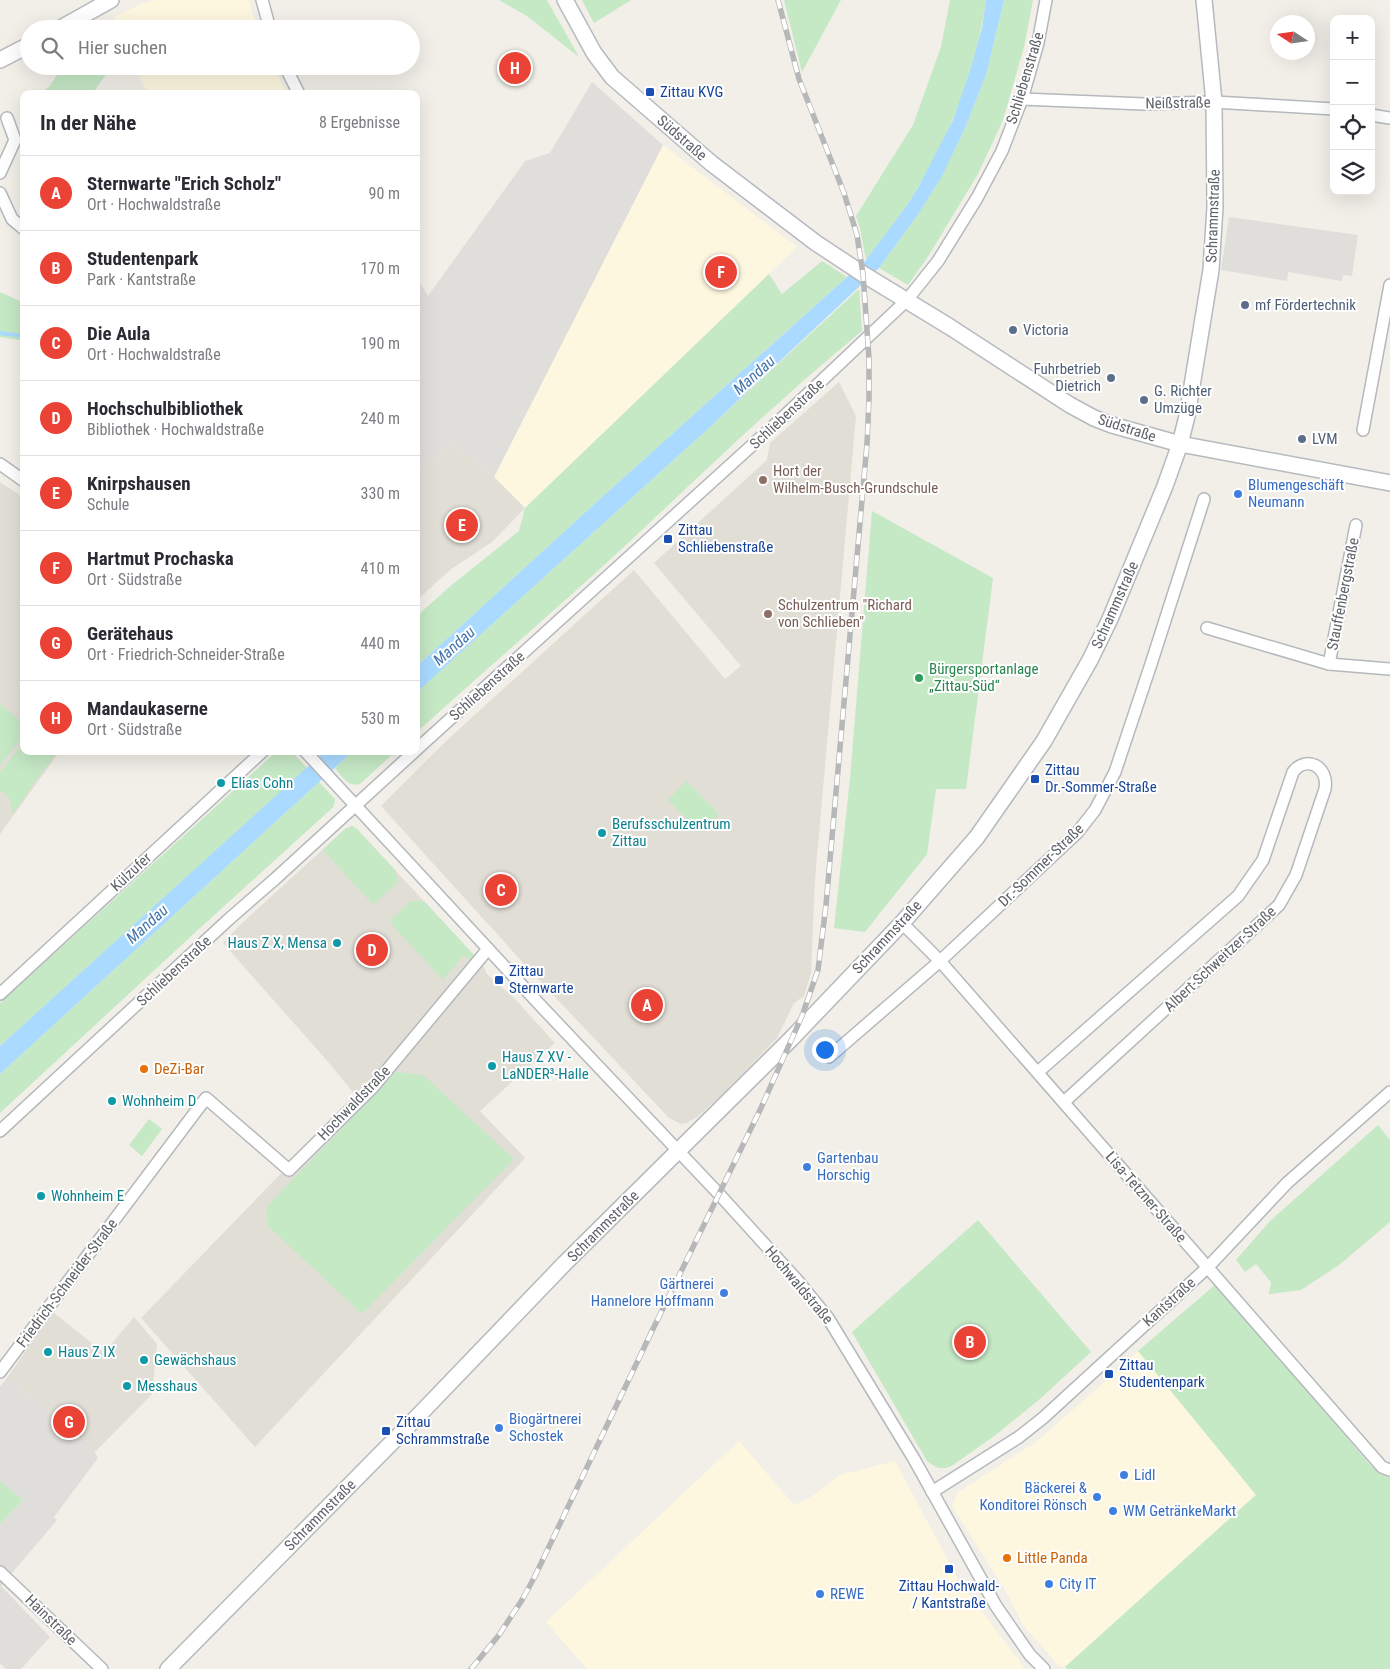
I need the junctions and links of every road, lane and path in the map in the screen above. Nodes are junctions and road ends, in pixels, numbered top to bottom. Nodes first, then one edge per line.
1 (111, 0) edge
2 (262, 0) edge
3 (564, 0) edge
4 (1046, 0) edge
5 (1204, 0) edge
6 (75, 20) edge
7 (268, 20) edge
8 (20, 50) edge
9 (0, 60) edge
10 (290, 75) edge
11 (297, 90) edge
12 (1022, 99) junction
13 (1214, 102) junction
14 (1330, 109) edge
15 (1375, 116) edge
16 (7, 118) dead end
17 (1390, 118) edge
18 (0, 173) edge
19 (0, 193) edge
20 (20, 226) edge
21 (1390, 285) edge
22 (901, 297) junction
23 (1363, 430) dead end
24 (1180, 444) junction
25 (0, 464) edge
26 (20, 478) edge
27 (1390, 483) edge
28 (1204, 499) dead end
29 (1356, 525) dead end
30 (1207, 628) dead end
31 (1329, 664) junction
32 (1390, 668) edge
33 (420, 747) edge
34 (258, 755) edge
35 (309, 755) edge
36 (412, 755) edge
37 (356, 806) junction
38 (902, 923) junction
39 (488, 949) junction
40 (940, 961) junction
41 (0, 994) edge
42 (829, 1057) dead end
43 (1038, 1072) junction
44 (1390, 1092) edge
45 (206, 1098) joint
46 (1064, 1102) junction
47 (0, 1131) edge
48 (678, 1151) junction
49 (1208, 1267) junction
50 (0, 1372) edge
51 (1390, 1470) edge
52 (932, 1492) junction
53 (0, 1572) edge
54 (102, 1669) edge
55 (168, 1669) edge
56 (1044, 1669) edge

1 - 6 main road
2 - 7 street
3 - 22 main road, Südstraße
4 - 12 street, Schliebenstraße
5 - 13 main road, Schrammstraße
8 - 9 main road
10 - 11 street
12 - 13 street, Neißstraße
12 - 22 street, Schliebenstraße
13 - 14 street, Neißstraße
13 - 24 main road, Schrammstraße
15 - 17 street
16 - 18 street
19 - 20 street
21 - 23 street
22 - 24 main road, Südstraße
22 - 33 street, Schliebenstraße
24 - 27 main road, Südstraße
24 - 38 main road, Schrammstraße
25 - 26 street
28 - 40 street, Dr.-Sommer-Straße
29 - 31 street, Stauffenbergstraße
30 - 31 street, Stauffenbergstraße
31 - 32 street, Stauffenbergstraße
34 - 41 street, Külzufer
35 - 37 street, Hochwaldstraße
36 - 37 street, Schliebenstraße
37 - 39 street, Hochwaldstraße
37 - 47 street, Schliebenstraße
38 - 40 street, Lisa-Tetzner-Straße
38 - 48 main road, Schrammstraße
39 - 45 street, Hochwaldstraße
39 - 48 street, Hochwaldstraße
40 - 42 street, Dr.-Sommer-Straße
40 - 43 street, Lisa-Tetzner-Straße
43 - 46 street, Lisa-Tetzner-Straße
43 - 46 street, Albert-Schweitzer-Straße
44 - 49 street, Kantstraße
45 - 50 street, Friedrich-Schneider-Straße
46 - 49 street, Lisa-Tetzner-Straße
48 - 52 street, Hochwaldstraße
48 - 55 main road, Schrammstraße
49 - 51 street, Lisa-Tetzner-Straße
49 - 52 street, Kantstraße
52 - 56 street, Hochwaldstraße
53 - 54 street, Hainstraße

